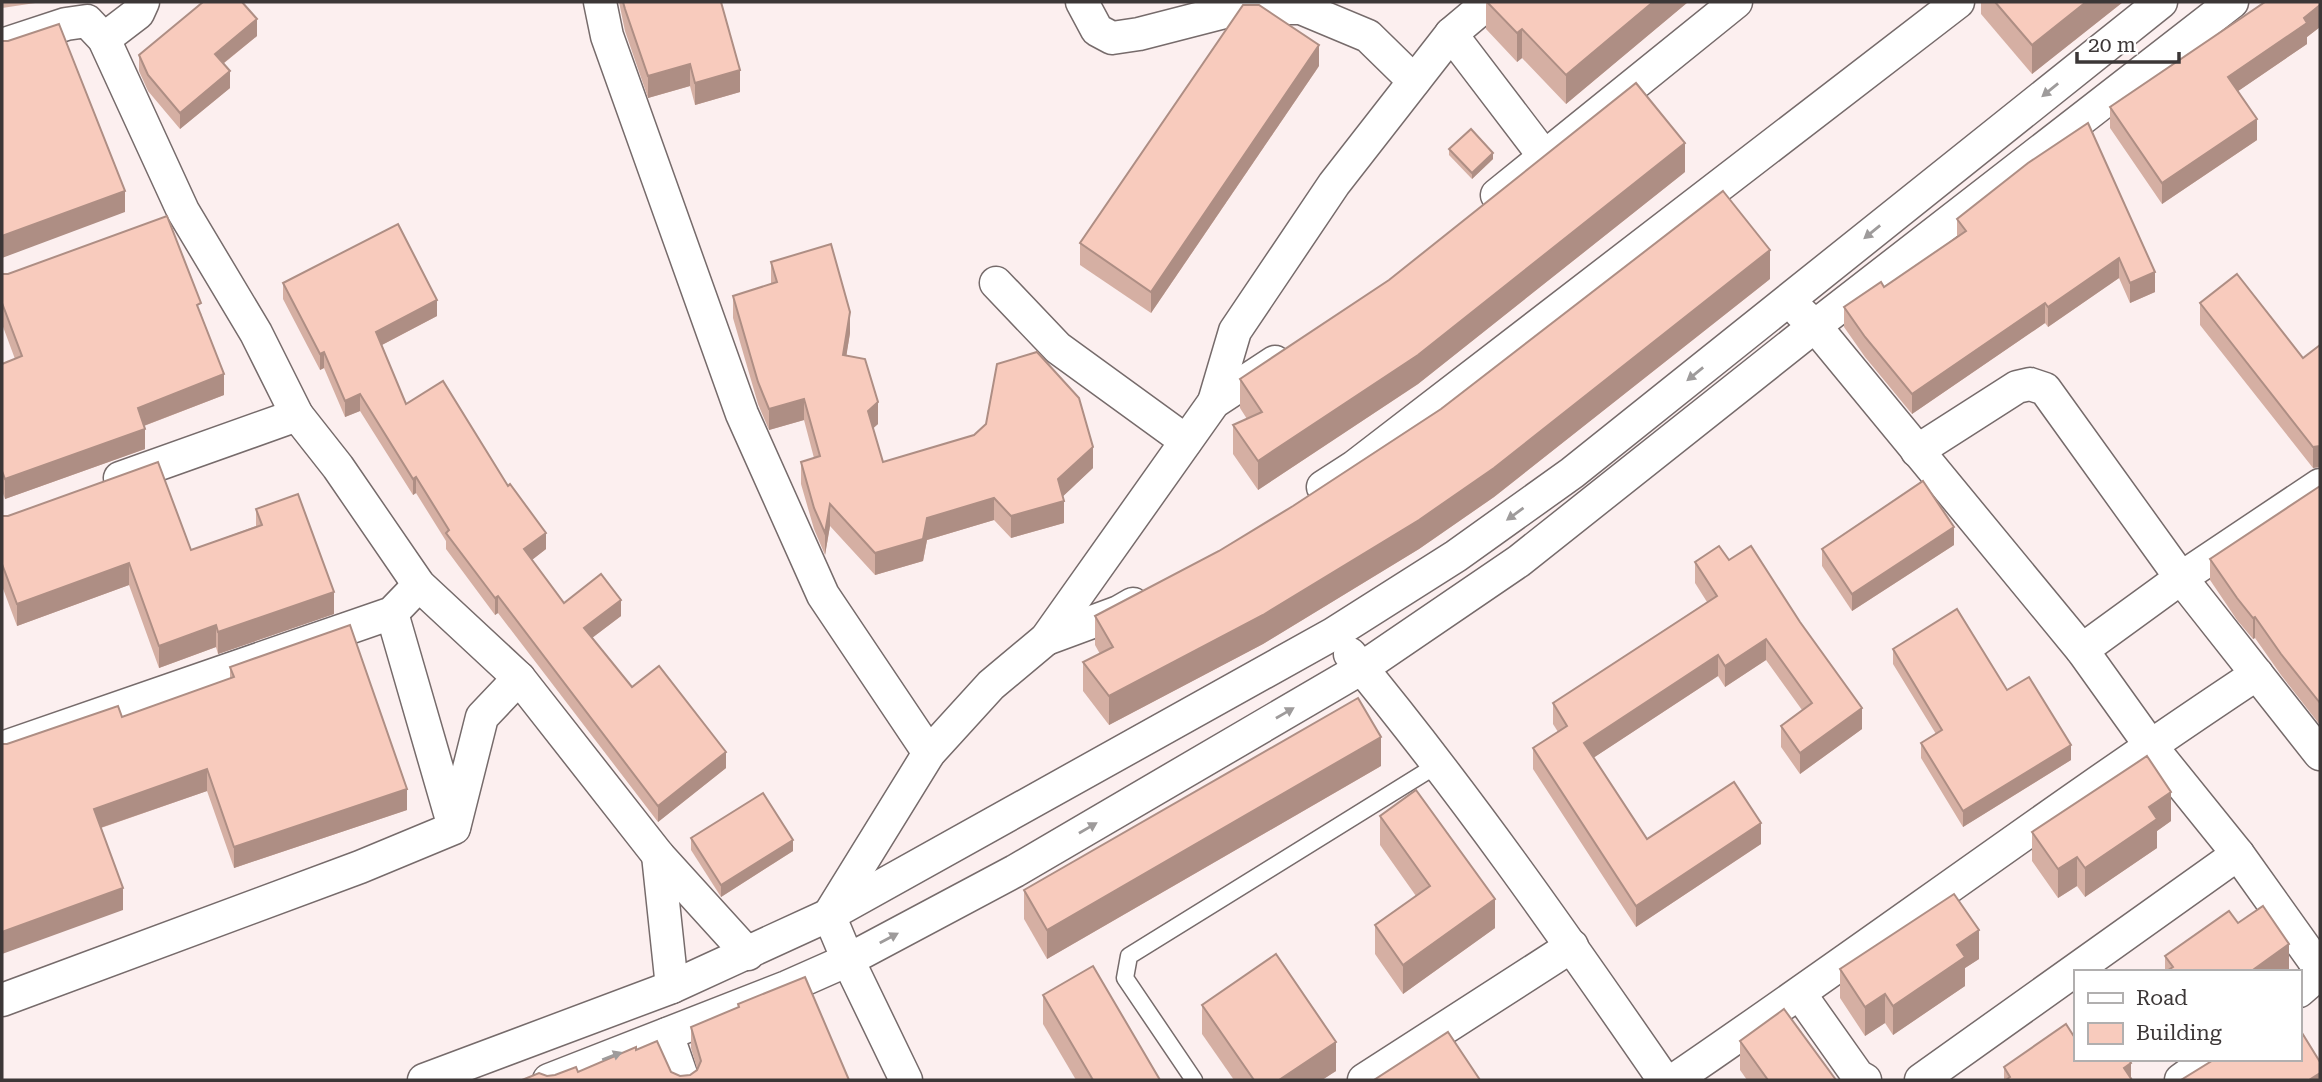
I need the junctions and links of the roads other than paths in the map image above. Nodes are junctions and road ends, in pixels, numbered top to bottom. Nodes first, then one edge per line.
1 (143, 2) edge
2 (600, 2) edge
3 (1082, 2) edge
4 (1489, 2) edge
5 (1736, 2) edge
6 (1958, 2) edge
7 (2161, 2) edge
8 (2232, 2) edge
9 (1451, 34) junction
10 (104, 39) junction
11 (2, 45) edge
12 (1414, 81) junction
13 (1544, 156) junction
14 (1471, 217) edge
15 (996, 283) dead end
16 (1787, 299) junction
17 (1815, 326) junction
18 (1296, 349) edge
19 (1214, 402) junction
20 (297, 415) junction
21 (1186, 441) junction
22 (1917, 451) junction
23 (2320, 485) edge
24 (92, 488) edge
25 (1299, 503) edge
26 (2181, 578) junction
27 (419, 585) junction
28 (1153, 593) edge
29 (392, 613) junction
30 (1333, 634) junction
31 (1046, 639) junction
32 (2082, 650) junction
33 (1362, 668) junction
34 (2257, 674) junction
35 (519, 678) junction
36 (2150, 745) junction
37 (2, 748) edge
38 (929, 753) junction
39 (2320, 754) edge
40 (1437, 765) junction
41 (454, 828) junction
42 (2238, 854) junction
43 (658, 855) junction
44 (829, 915) junction
45 (1572, 946) junction
46 (748, 954) junction
47 (848, 960) junction
48 (2075, 970) edge
49 (2074, 971) edge
50 (2320, 971) edge
51 (672, 987) junction
52 (2301, 989) edge
53 (1800, 994) junction
54 (2, 1000) edge
55 (667, 1034) junction
56 (2207, 1061) edge
57 (472, 1072) edge
58 (424, 1080) edge
59 (549, 1080) edge
60 (683, 1080) edge
61 (906, 1080) edge
62 (1194, 1080) edge
63 (1364, 1080) edge
64 (1664, 1080) edge
65 (1674, 1080) edge
66 (1865, 1080) edge
67 (1921, 1080) edge
68 (2181, 1080) edge

1 - 10 street
2 - 38 street
3 - 12 street
4 - 9 street
5 - 13 street
6 - 25 street
7 -> 16 street
8 - 17 street
9 - 12 street
9 - 13 street
10 - 11 street
10 - 20 street
12 - 19 street
13 - 14 street
15 - 21 street
16 - 17 street
16 -> 30 street
17 - 22 street
17 - 33 street
18 - 19 street
19 - 21 street
20 - 24 street
20 - 27 street
21 - 31 street
22 - 26 street
22 - 32 street
23 - 26 street
26 - 32 street
26 - 34 street
27 - 29 street
27 - 35 street
28 - 31 street
29 - 37 street
29 - 41 street
30 - 33 street
30 - 44 street
31 - 38 street
32 - 36 street
33 - 40 street
47 -> 33 street
34 - 36 street
34 - 39 street
35 - 41 street
35 - 43 street
36 - 42 street
36 - 53 street
38 - 44 street
40 - 45 street
40 - 62 lane
41 - 54 street
42 - 48 street
42 - 50 street
43 - 46 street
43 - 51 street
44 - 46 street
44 - 47 street
45 - 63 street
45 - 64 street
46 - 51 street
47 - 55 street
47 - 61 street
49 - 67 street
50 - 52 street
51 - 57 street
53 - 65 street
53 - 66 street
59 -> 55 street
55 - 60 street
56 - 68 street
57 - 58 street

